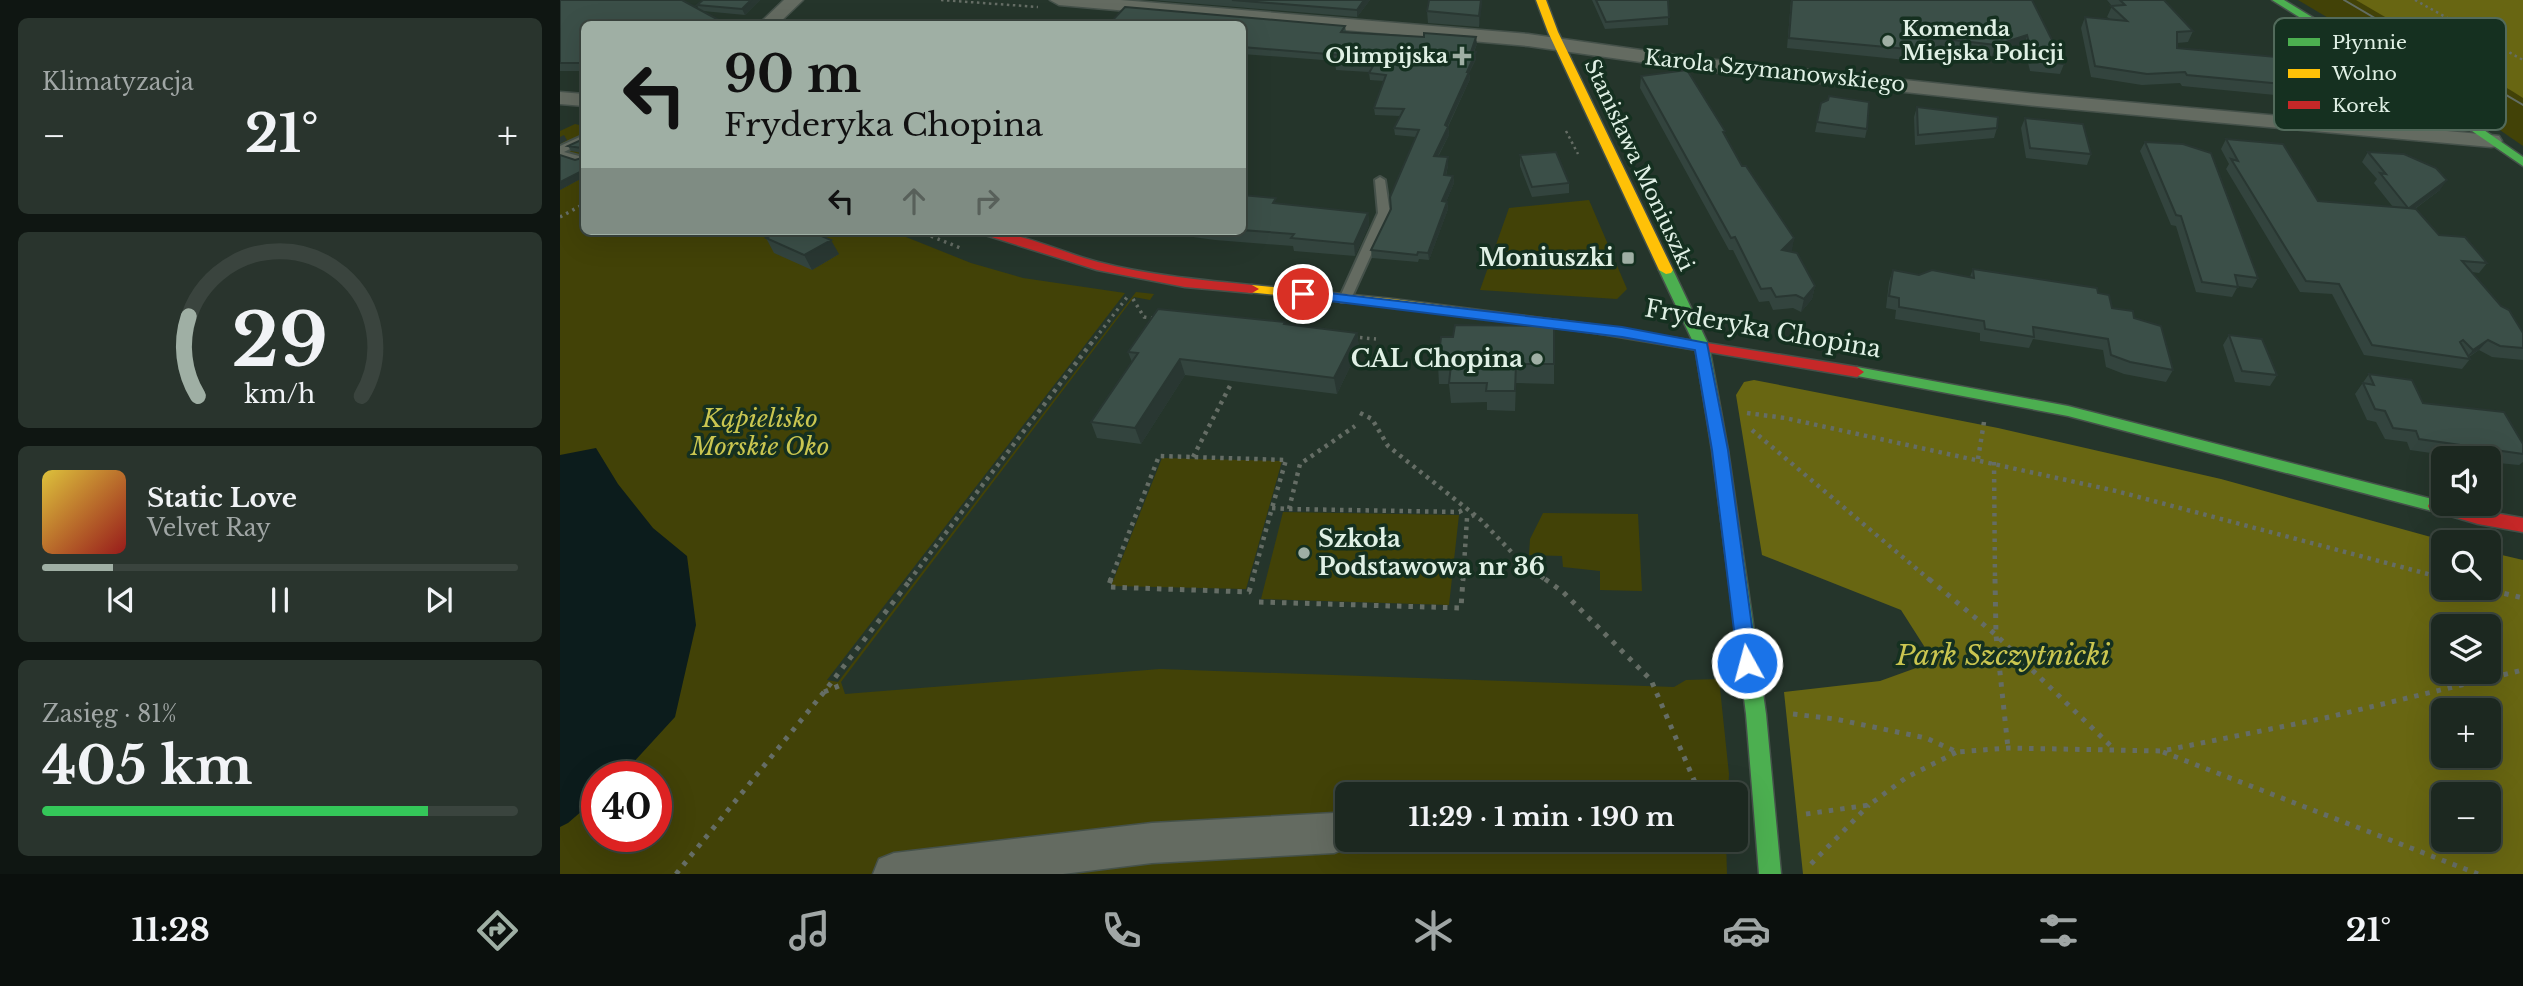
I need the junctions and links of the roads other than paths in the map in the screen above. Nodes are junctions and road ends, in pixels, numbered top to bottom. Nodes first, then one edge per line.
1 (794, 0) edge
2 (1541, 0) edge
3 (2277, 0) edge
4 (1051, 4) edge
5 (2306, 18) edge
6 (771, 21) edge
7 (1560, 45) junction
8 (560, 98) edge
9 (581, 100) edge
10 (2274, 121) edge
11 (2371, 130) edge
12 (2475, 130) edge
13 (581, 140) edge
14 (2491, 141) junction
15 (560, 152) edge
16 (581, 160) edge
17 (2523, 162) edge
18 (1380, 180) dead end
19 (999, 235) edge
20 (1345, 299) junction
21 (1702, 346) junction
22 (2523, 525) edge
23 (1335, 833) edge
24 (894, 874) edge
25 (1770, 874) edge

1 - 6 street
2 - 7 street, Stanisława Moniuszki
3 - 5 street
4 - 7 street, Karola Szymanowskiego
7 - 10 street, Karola Szymanowskiego
7 - 21 street, Stanisława Moniuszki
8 - 9 street
11 - 14 street, Karola Szymanowskiego
12 - 14 street
13 - 15 lane
14 - 17 street
15 - 16 lane
18 - 20 lane
19 - 20 street, Fryderyka Chopina
20 - 21 street, Fryderyka Chopina
21 - 22 street, Fryderyka Chopina
21 - 25 street, Stanisława Moniuszki
23 - 24 street

